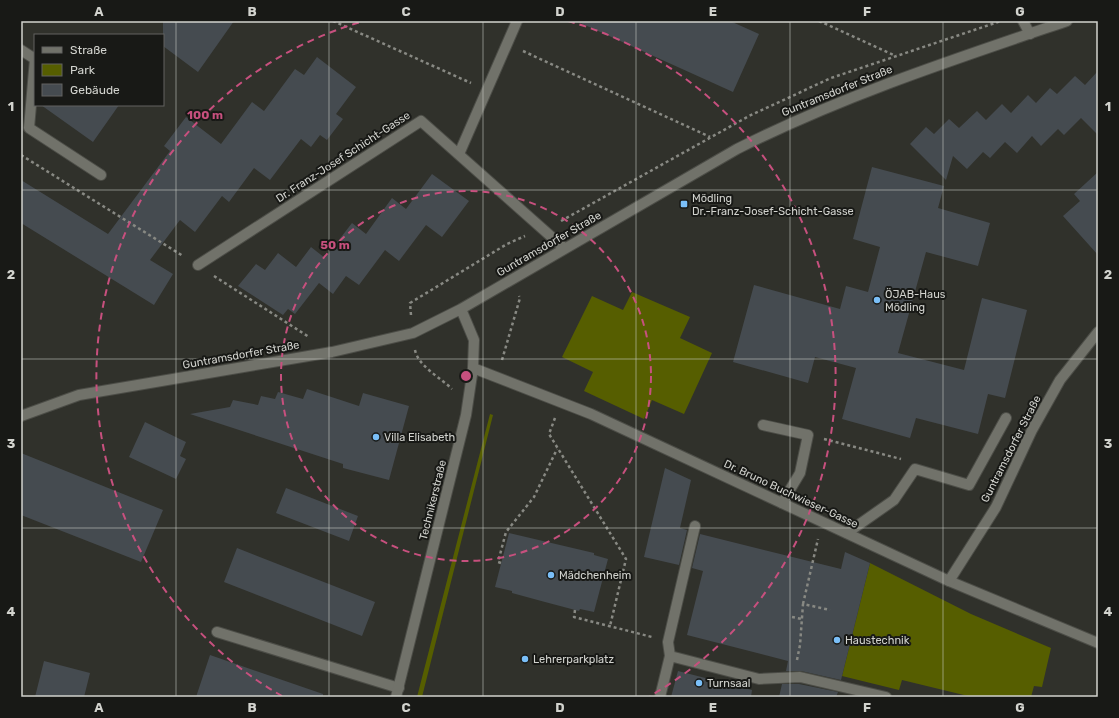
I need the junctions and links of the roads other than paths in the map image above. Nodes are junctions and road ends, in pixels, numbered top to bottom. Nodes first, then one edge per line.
1 (517, 21) edge
2 (1023, 21) edge
3 (1067, 21) edge
4 (1030, 34) junction
5 (21, 50) edge
6 (34, 58) edge
7 (34, 70) edge
8 (459, 154) junction
9 (101, 175) dead end
10 (564, 248) junction
11 (198, 265) road end
12 (462, 309) junction
13 (1098, 332) edge
14 (472, 368) junction
15 (21, 416) edge
16 (1006, 418) dead end
17 (763, 425) dead end
18 (782, 503) junction
19 (695, 526) dead end
20 (847, 533) junction
21 (949, 581) junction
22 (217, 632) dead end
23 (1098, 643) edge
24 (670, 656) junction
25 (398, 692) edge
26 (660, 697) edge
27 (886, 697) edge

1 - 8 street
2 - 4 street
3 - 4 street, Guntramsdorfer Straße
4 - 10 street, Guntramsdorfer Straße
5 - 6 street
7 - 9 street
8 - 10 street, Dr. Franz-Josef Schicht-Gasse
8 - 11 street, Dr. Franz-Josef Schicht-Gasse
10 - 12 street, Guntramsdorfer Straße
12 - 14 street, Technikerstraße
12 - 15 street, Guntramsdorfer Straße
13 - 21 street, Guntramsdorfer Straße
14 - 18 street, Dr. Bruno Buchwieser-Gasse
14 - 25 street, Technikerstraße
16 - 20 street
17 - 18 street
18 - 20 street, Dr. Bruno Buchwieser-Gasse
19 - 24 street
20 - 21 street, Dr. Bruno Buchwieser-Gasse
21 - 23 street, Dr. Bruno Buchwieser-Gasse
22 - 25 street
24 - 26 street
24 - 27 street

